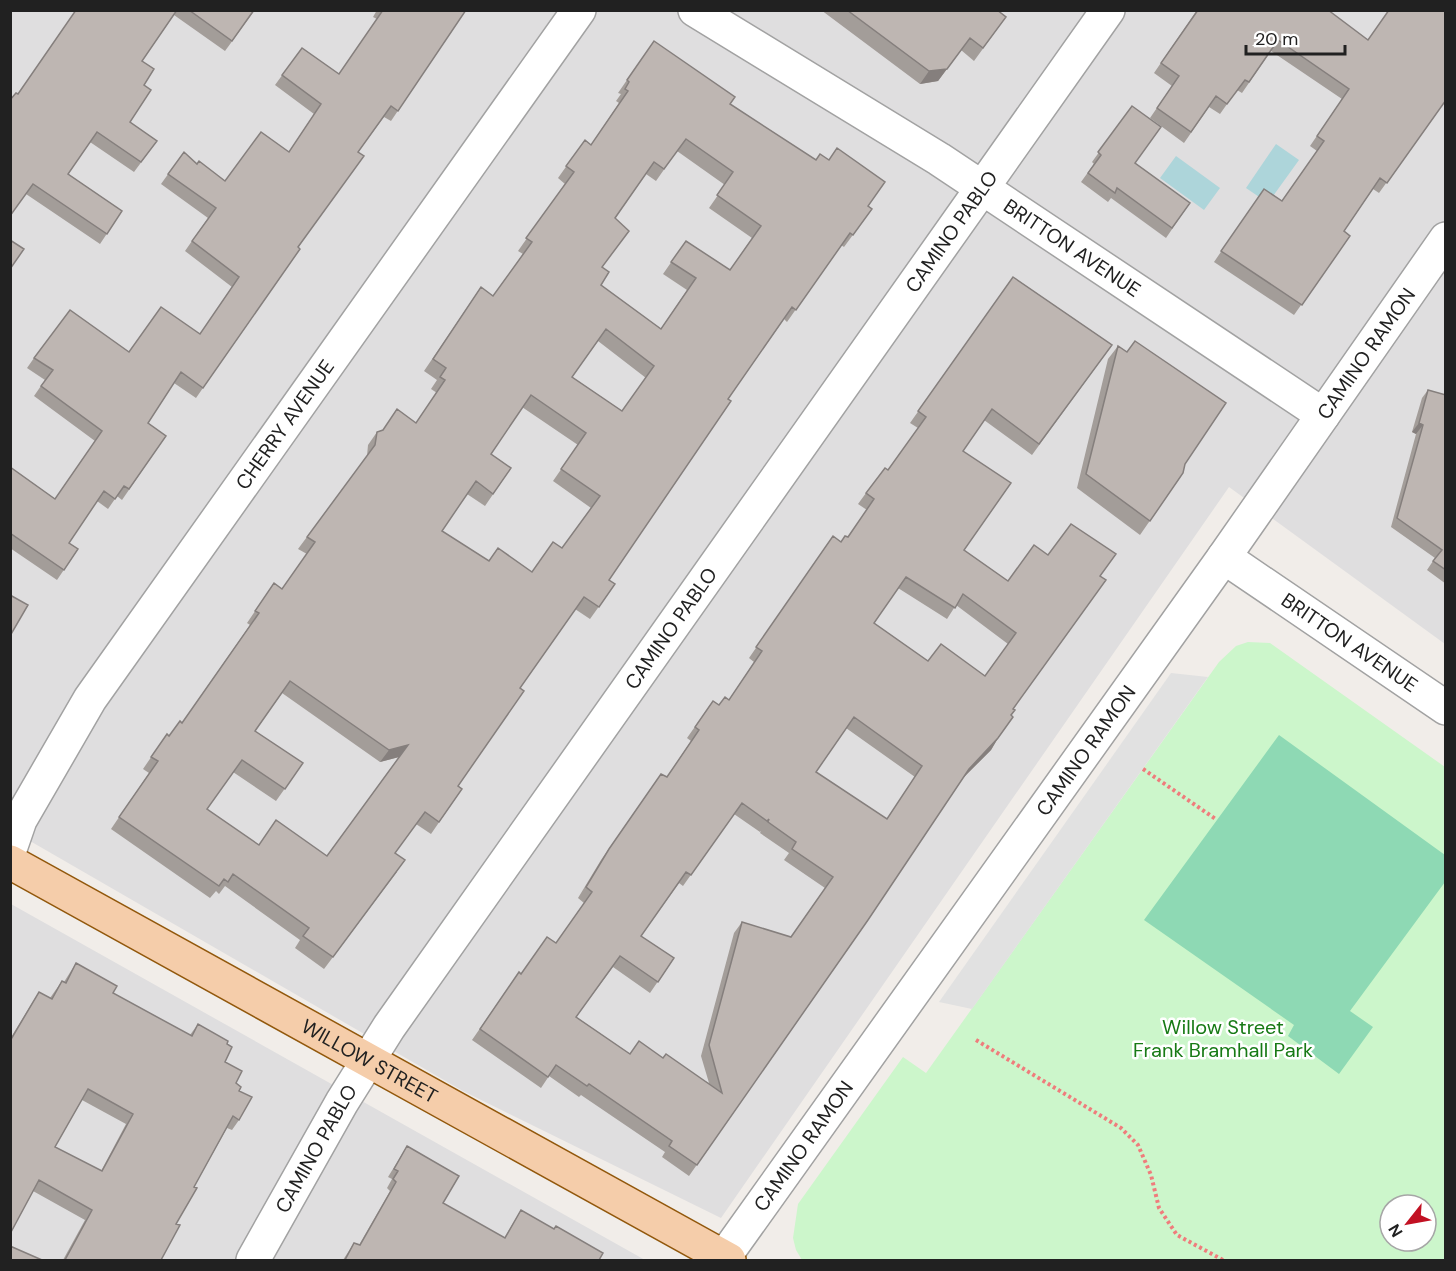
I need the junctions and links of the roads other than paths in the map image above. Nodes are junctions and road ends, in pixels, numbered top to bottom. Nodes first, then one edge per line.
1 (579, 10) edge
2 (695, 10) edge
3 (1108, 10) edge
4 (982, 189) junction
5 (1446, 239) edge
6 (1323, 415) junction
7 (1224, 557) junction
8 (1446, 708) edge
9 (10, 849) edge
10 (10, 862) edge
11 (369, 1059) junction
12 (253, 1260) edge
13 (725, 1260) edge

1 - 9 street, CHERRY AVENUE
2 - 4 street, BRITTON AVENUE
3 - 4 street, CAMINO PABLO
4 - 6 street, BRITTON AVENUE
4 - 11 street, CAMINO PABLO
5 - 6 street, CAMINO RAMON
6 - 7 street, CAMINO RAMON
7 - 8 street, BRITTON AVENUE
7 - 13 street, CAMINO RAMON
10 - 11 main road, WILLOW STREET
11 - 12 street, CAMINO PABLO
11 - 13 main road, WILLOW STREET

